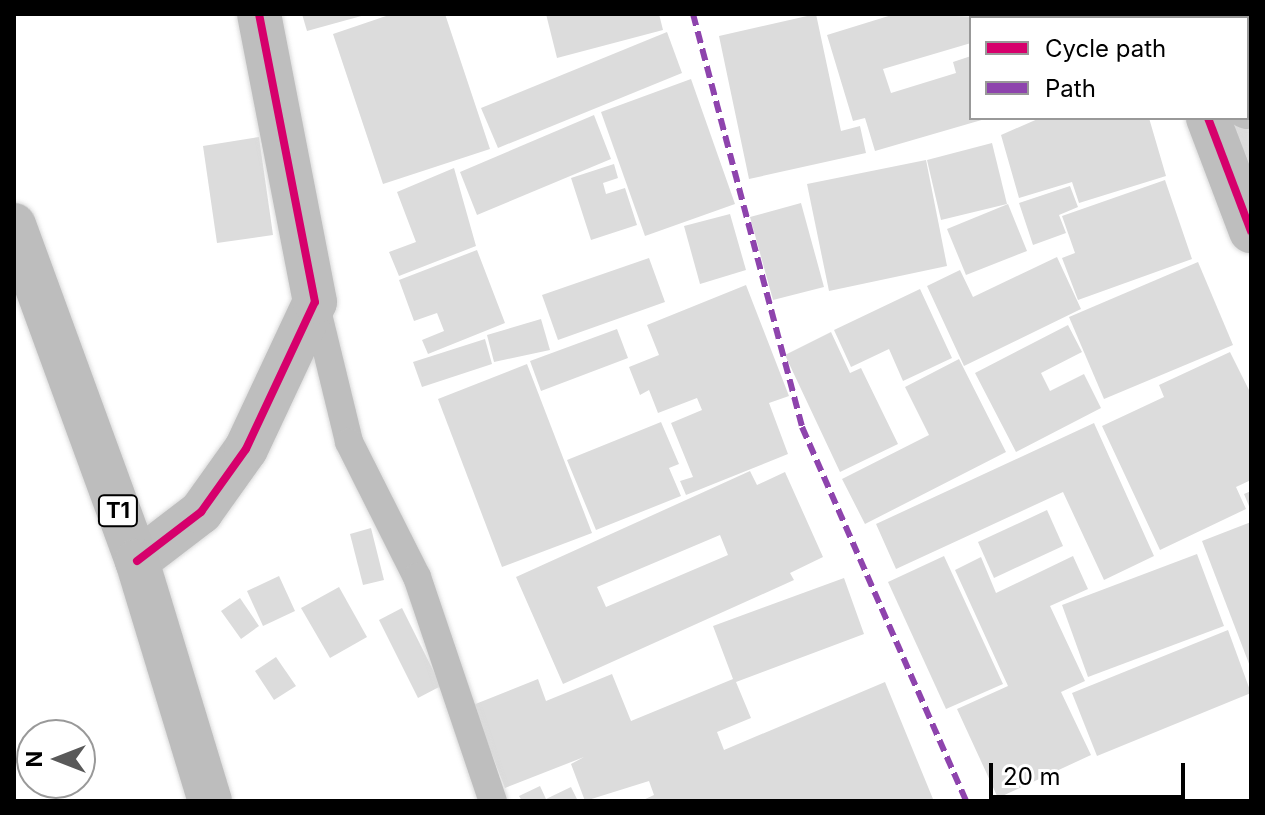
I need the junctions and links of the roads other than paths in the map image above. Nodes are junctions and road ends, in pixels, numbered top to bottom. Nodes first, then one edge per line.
1 (259, 14) edge
2 (1228, 120) edge
3 (14, 225) edge
4 (1251, 231) edge
5 (22, 268) edge
6 (315, 302) junction
7 (137, 561) junction
8 (210, 801) edge
9 (493, 801) edge

1 - 6 street
2 - 4 street
3 - 5 highway, T1
5 - 7 highway, T1
6 - 7 street
6 - 9 lane
7 - 8 highway, T1

